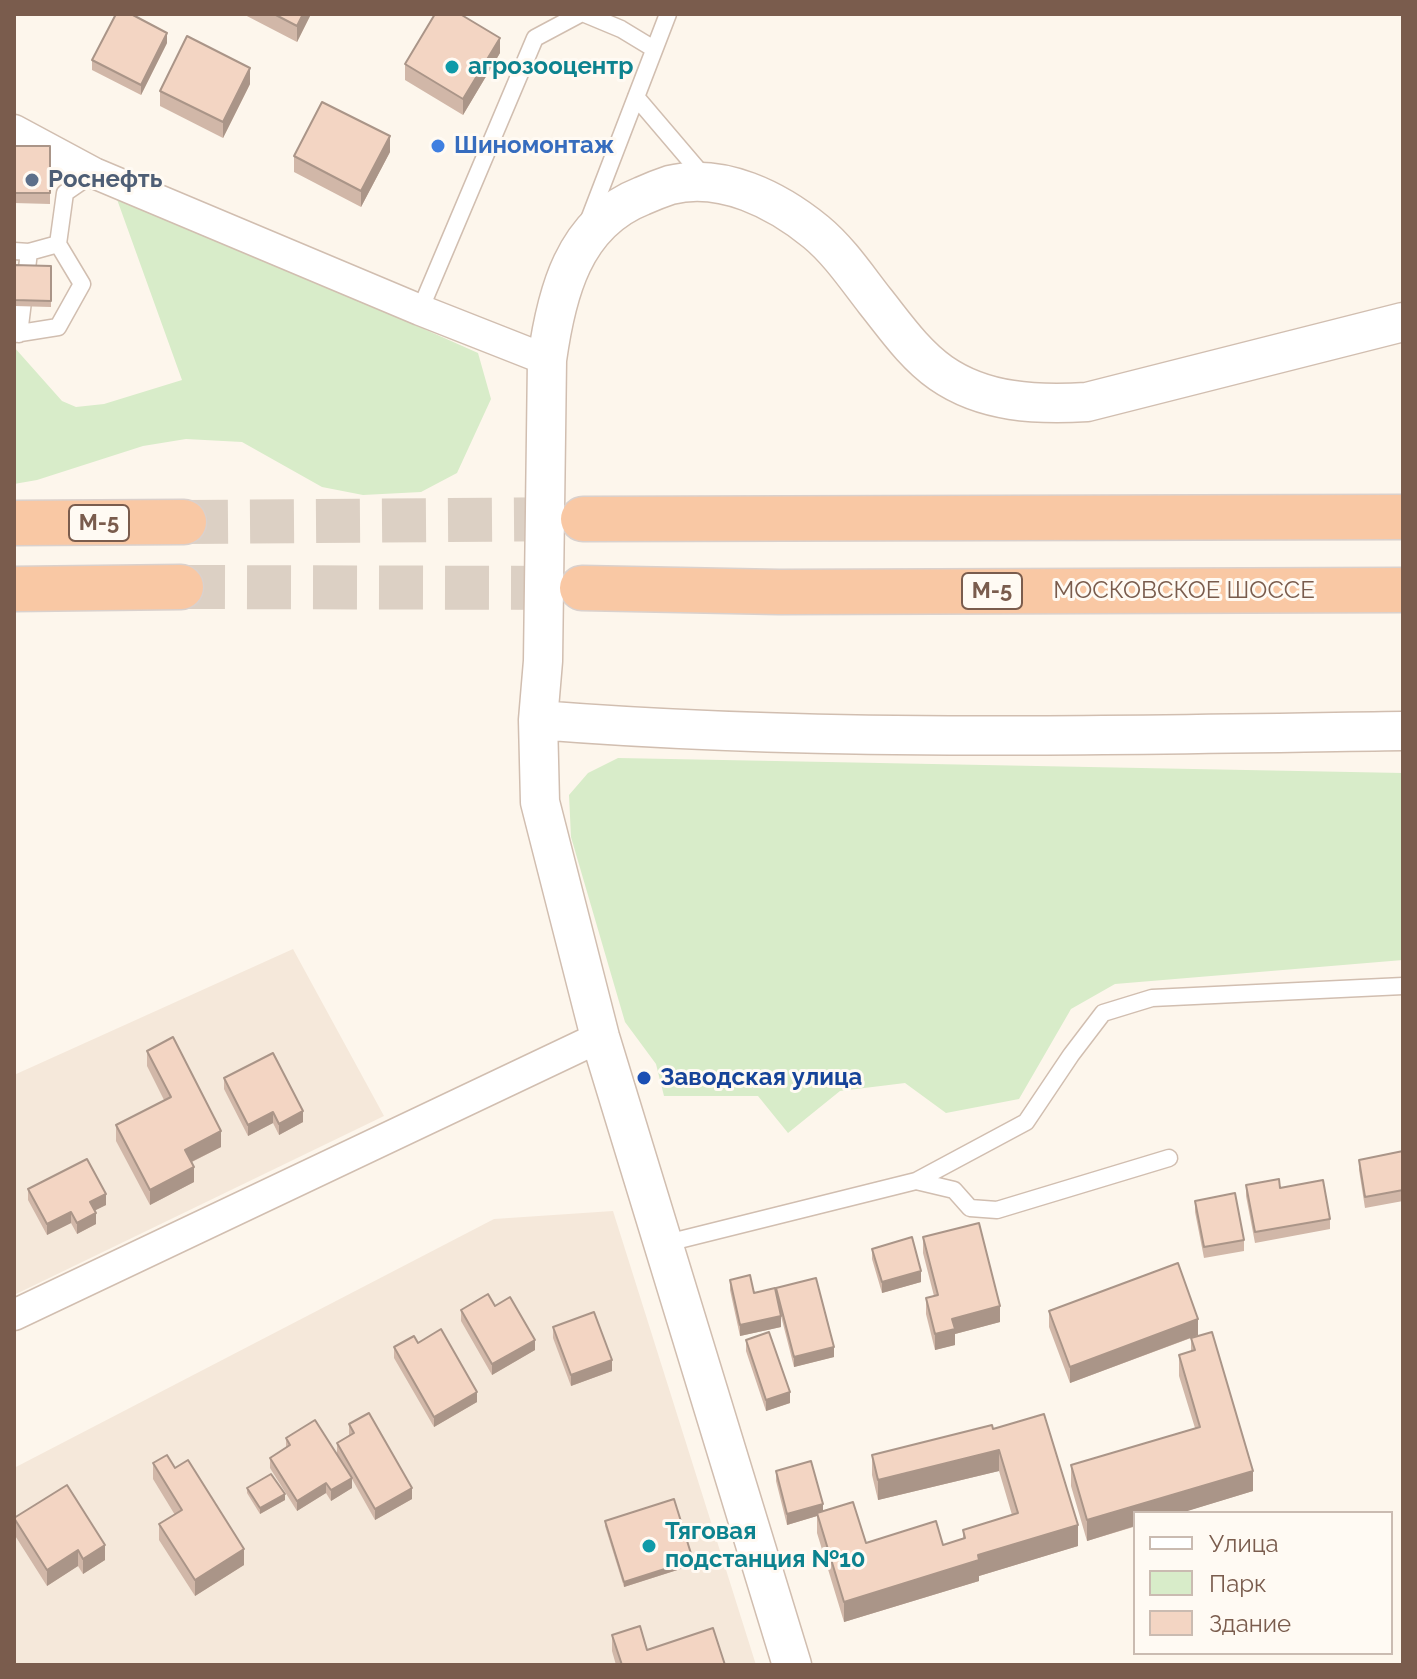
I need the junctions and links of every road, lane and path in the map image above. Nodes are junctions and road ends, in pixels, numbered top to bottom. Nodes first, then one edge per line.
1 (582, 14) edge
2 (668, 14) edge
3 (654, 49) junction
4 (636, 97) junction
5 (14, 130) edge
6 (94, 173) junction
7 (709, 182) junction
8 (58, 244) junction
9 (578, 247) junction
10 (21, 251) edge
11 (420, 310) junction
12 (1403, 322) edge
13 (16, 334) edge
14 (547, 360) junction
15 (1403, 517) edge
16 (583, 519) tunnel mouth
17 (184, 522) tunnel mouth
18 (14, 523) edge
19 (181, 587) tunnel mouth
20 (582, 588) tunnel mouth
21 (14, 589) edge
22 (1403, 590) edge
23 (538, 720) junction
24 (1403, 731) edge
25 (1403, 986) edge
26 (600, 1037) junction
27 (1169, 1158) dead end
28 (916, 1181) junction
29 (663, 1244) junction
30 (14, 1315) edge
31 (792, 1665) edge

1 - 3 lane
1 - 11 lane
2 - 3 lane
3 - 4 lane
4 - 7 lane
4 - 9 lane
5 - 6 street
6 - 8 lane
6 - 11 street
7 - 9 street
7 - 12 street
8 - 10 lane
8 - 13 lane
9 - 14 street
10 - 13 lane
11 - 14 street
14 - 23 street
15 - 16 highway
17 - 18 highway, М-5
19 - 21 highway
20 - 22 highway, МОСКОВСКОЕ ШОССЕ / М-5
23 - 24 street
23 - 26 street
25 - 28 lane
26 - 29 street
26 - 30 street
27 - 28 lane
28 - 29 lane
29 - 31 street

